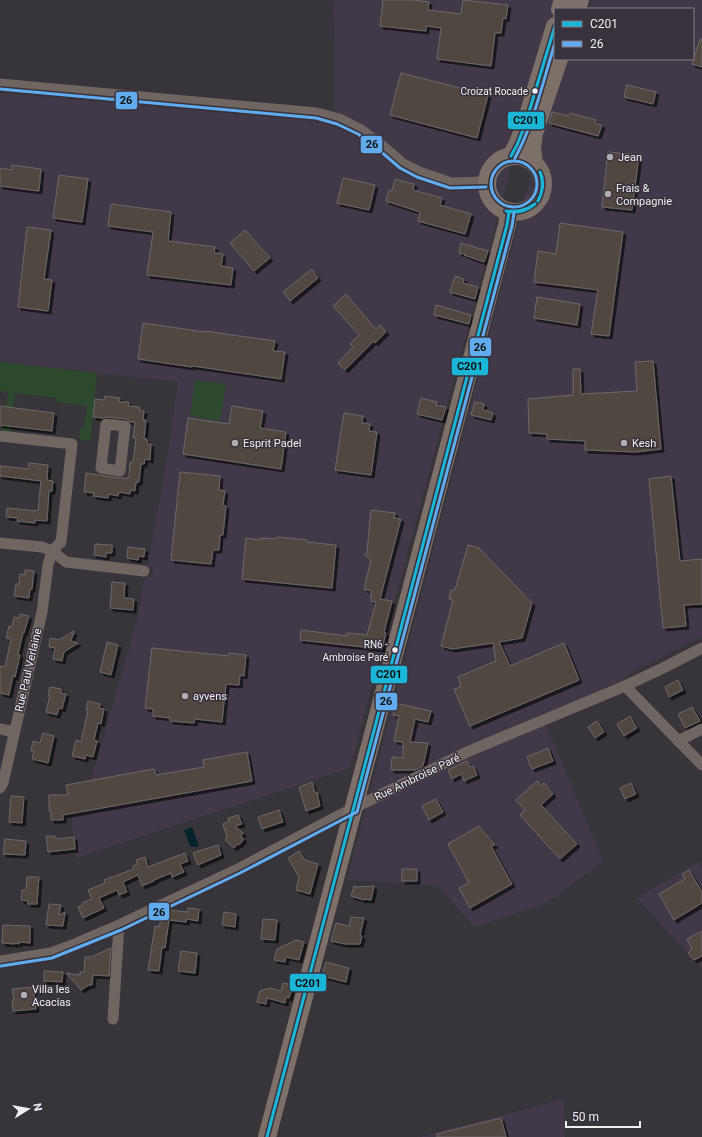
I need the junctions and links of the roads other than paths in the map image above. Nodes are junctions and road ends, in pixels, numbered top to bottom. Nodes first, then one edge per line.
1 (554, 29) edge
2 (559, 60) edge
3 (0, 84) edge
4 (511, 156) junction
5 (534, 164) junction
6 (486, 182) junction
7 (509, 212) junction
8 (0, 436) edge
9 (0, 543) edge
10 (52, 551) junction
11 (144, 571) dead end
12 (702, 648) edge
13 (624, 686) junction
14 (0, 729) edge
15 (702, 729) edge
16 (14, 732) junction
17 (678, 741) junction
18 (702, 764) edge
19 (0, 788) edge
20 (353, 809) junction
21 (118, 925) junction
22 (0, 961) edge
23 (113, 1020) dead end
24 (267, 1137) edge

1 - 4 main road
2 - 5 main road
3 - 6 street
4 - 5 main road
4 - 6 main road
5 - 7 main road
6 - 7 main road
7 - 20 main road
8 - 10 street, Rue Paul Verlaine
9 - 10 street
10 - 11 street
10 - 16 street, Rue Paul Verlaine
12 - 13 street, Rue Ambroise Paré
13 - 17 street
13 - 20 street, Rue Ambroise Paré
14 - 16 street
15 - 17 street
16 - 19 street, Rue Paul Verlaine
17 - 18 street
20 - 21 street, Rue Ambroise Paré
20 - 24 main road
21 - 22 street, Rue Ambroise Paré
21 - 23 street

